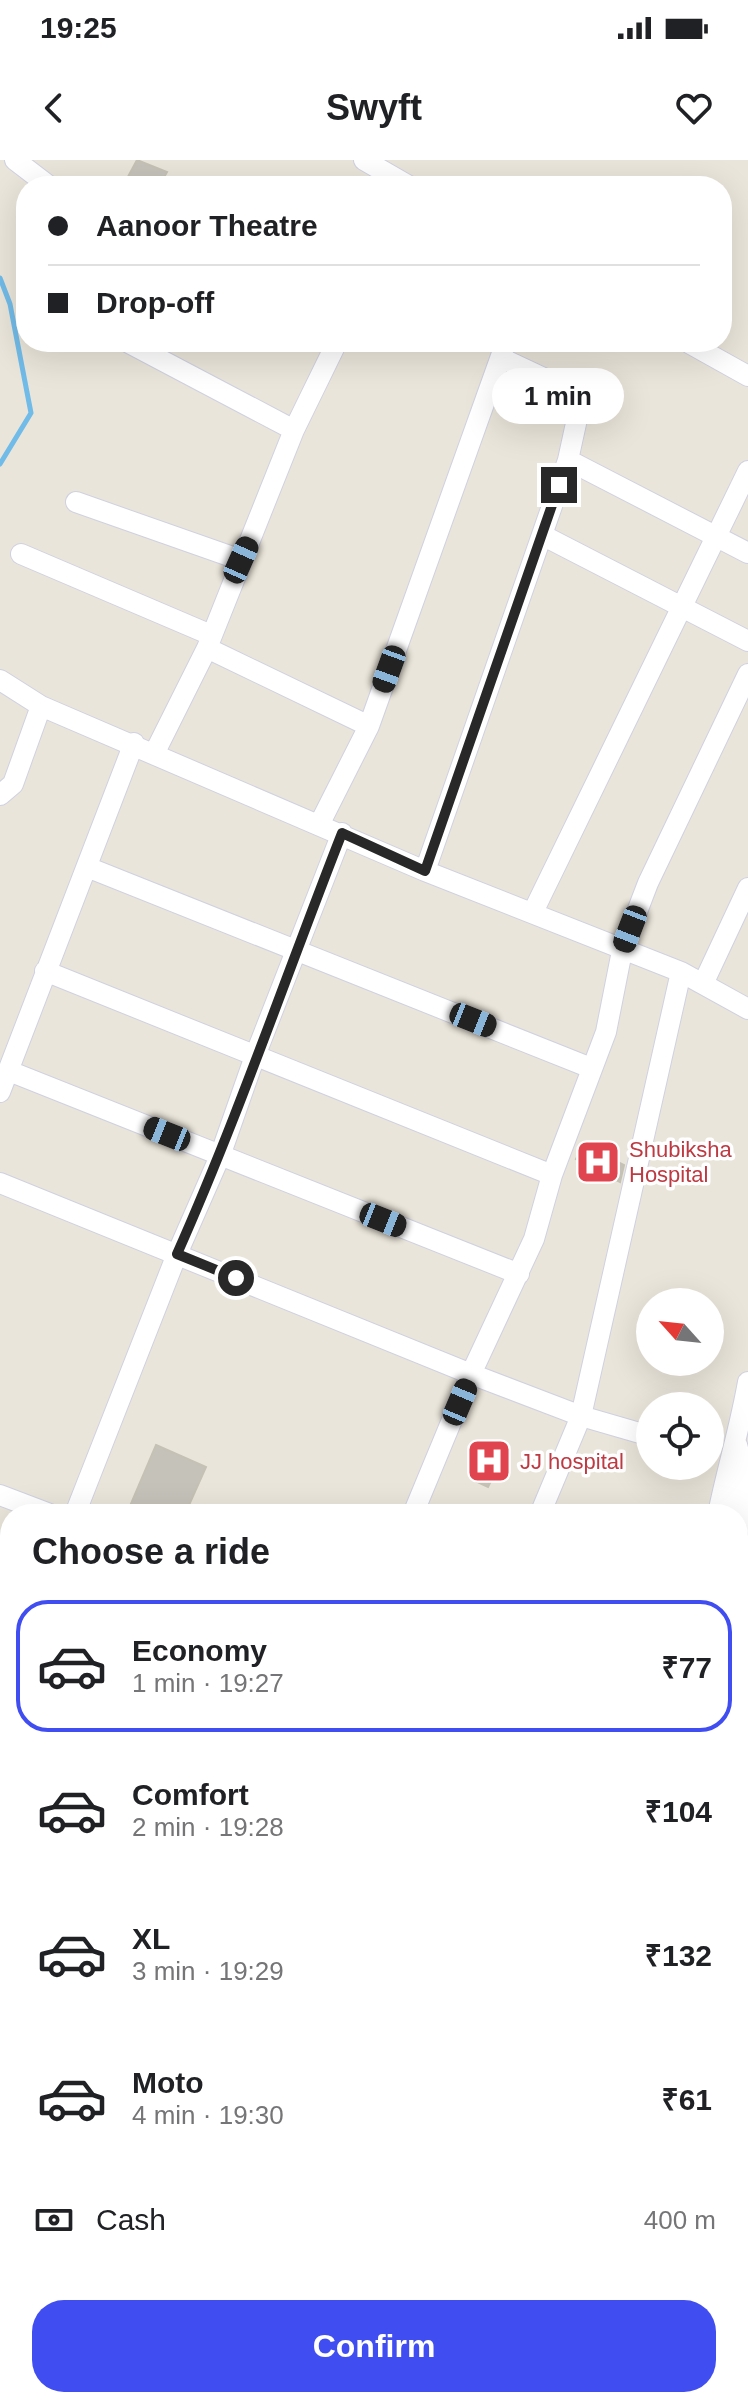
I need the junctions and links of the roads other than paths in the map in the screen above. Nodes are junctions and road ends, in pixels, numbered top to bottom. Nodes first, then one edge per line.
1 (15, 160) edge
2 (364, 160) edge
3 (36, 176) edge
4 (392, 176) edge
5 (146, 352) edge
6 (332, 352) edge
7 (502, 352) edge
8 (506, 352) edge
9 (705, 352) edge
10 (748, 376) edge
11 (294, 430) junction
12 (568, 460) junction
13 (748, 471) edge
14 (76, 502) dead end
15 (542, 535) junction
16 (714, 537) junction
17 (748, 553) edge
18 (21, 554) dead end
19 (241, 560) junction
20 (679, 608) junction
21 (748, 641) edge
22 (209, 642) junction
23 (748, 674) edge
24 (0, 680) edge
25 (41, 706) junction
26 (369, 726) junction
27 (134, 743) junction
28 (155, 752) junction
29 (0, 795) edge
30 (320, 823) junction
31 (342, 833) junction
32 (87, 867) junction
33 (425, 871) junction
34 (748, 888) edge
35 (533, 912) junction
36 (297, 948) junction
37 (622, 951) junction
38 (45, 971) junction
39 (681, 972) junction
40 (703, 984) junction
41 (748, 1009) edge
42 (255, 1056) junction
43 (591, 1068) junction
44 (9, 1071) junction
45 (0, 1092) edge
46 (220, 1156) junction
47 (552, 1175) junction
48 (0, 1183) edge
49 (177, 1254) junction
50 (519, 1274) junction
51 (471, 1374) junction
52 (748, 1382) edge
53 (581, 1416) junction
54 (636, 1432) edge
55 (729, 1455) edge
56 (0, 1495) edge
57 (24, 1504) edge
58 (79, 1504) edge
59 (417, 1504) edge
60 (544, 1504) edge
61 (720, 1504) edge
62 (735, 1504) edge

1 - 3 street
2 - 4 street
5 - 11 street
6 - 11 street
7 - 26 street
8 - 12 street
9 - 10 street
11 - 19 street
12 - 15 street
12 - 16 street
13 - 16 street
14 - 19 street
15 - 20 street
15 - 33 street
16 - 17 street
16 - 20 street
18 - 22 street
19 - 22 street
20 - 21 street
20 - 35 street
22 - 26 street
22 - 28 street
23 - 37 street
24 - 25 street
25 - 27 street
25 - 29 street
26 - 30 street
27 - 28 street
27 - 32 street
28 - 30 street
30 - 31 street
31 - 33 street
31 - 36 street
32 - 36 street
32 - 38 street
33 - 35 street
34 - 40 street
35 - 37 street
36 - 42 street
36 - 43 street
37 - 39 street
37 - 43 street
38 - 42 street
38 - 44 street
39 - 40 street
39 - 53 street
40 - 41 street
42 - 46 street
42 - 47 street
43 - 47 street
44 - 45 street
44 - 46 street
46 - 49 street
46 - 50 street
47 - 50 street
48 - 49 street
49 - 51 street
49 - 58 street
50 - 51 street
51 - 53 street
51 - 59 street
52 - 55 street
53 - 54 street
53 - 60 street
55 - 61 street
55 - 62 street
56 - 57 street

